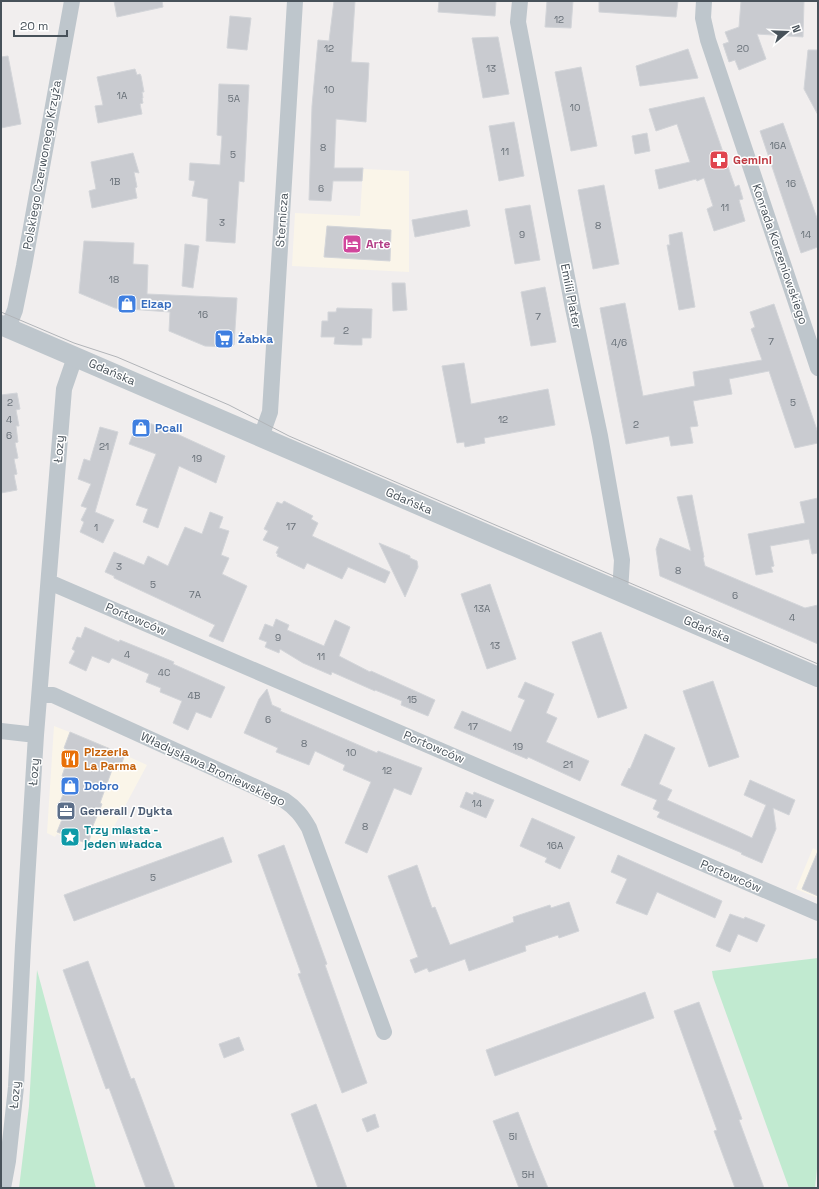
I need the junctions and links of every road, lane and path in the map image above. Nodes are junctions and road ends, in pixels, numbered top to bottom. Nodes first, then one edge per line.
1 (72, 1) edge
2 (296, 1) edge
3 (520, 1) edge
4 (704, 1) edge
5 (5, 326) edge
6 (76, 357) junction
7 (817, 361) edge
8 (261, 437) junction
9 (49, 582) junction
10 (620, 592) junction
11 (818, 677) edge
12 (40, 695) junction
13 (1, 731) edge
14 (36, 735) junction
15 (818, 913) edge
16 (384, 1032) dead end
17 (3, 1188) edge

1 - 5 street, Polskiego Czerwonego Krzyża
2 - 8 street, Sternicza
3 - 10 street, Emilii Plater
4 - 7 street, Konrada Korzeniowskiego
5 - 6 street, Gdańska
6 - 8 street, Gdańska
6 - 9 street, Łozy
8 - 10 street, Gdańska
9 - 12 street, Łozy
9 - 15 street, Portowców
10 - 11 street, Gdańska
12 - 14 street, Łozy
12 - 16 street, Władysława Broniewskiego
13 - 14 street
14 - 17 street, Łozy

